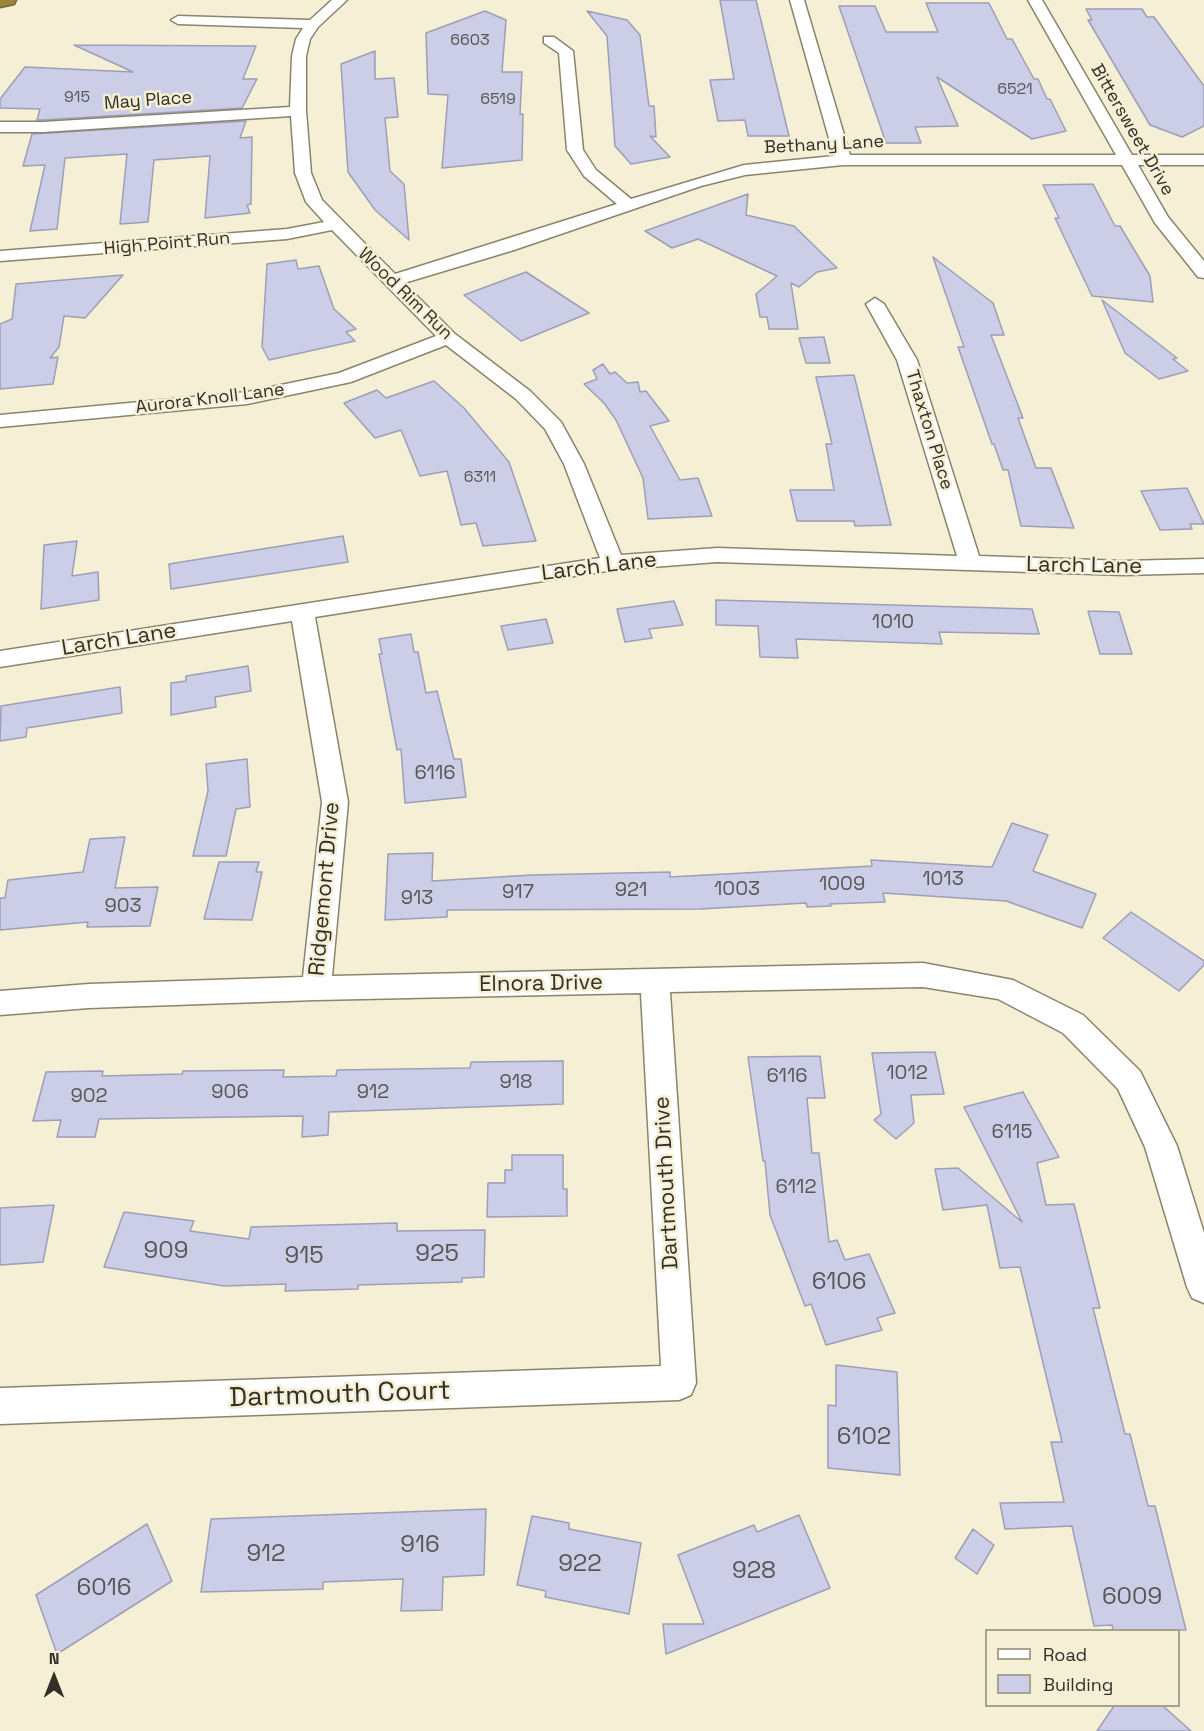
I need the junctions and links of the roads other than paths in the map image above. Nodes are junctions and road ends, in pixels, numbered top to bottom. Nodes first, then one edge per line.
1 (8, 0) edge
2 (340, 0) edge
3 (797, 0) edge
4 (1035, 0) edge
5 (0, 2) edge
6 (178, 20) dead end
7 (313, 24) junction
8 (549, 40) dead end
9 (298, 111) junction
10 (0, 127) edge
11 (843, 160) junction
12 (1128, 160) junction
13 (1204, 160) edge
14 (628, 205) junction
15 (334, 225) junction
16 (0, 256) edge
17 (1204, 273) edge
18 (392, 281) junction
19 (875, 304) dead end
20 (448, 338) junction
21 (0, 421) edge
22 (613, 563) junction
23 (970, 563) junction
24 (1204, 566) edge
25 (302, 612) junction
26 (0, 659) edge
27 (655, 982) junction
28 (316, 988) junction
29 (0, 1003) edge
30 (1204, 1287) edge
31 (679, 1383) joint
32 (0, 1406) edge

1 - 5 highway
2 - 7 street, Wood Rim Run
3 - 11 street
4 - 12 street, Bittersweet Drive
6 - 7 street
7 - 9 street, Wood Rim Run
8 - 14 street
9 - 10 street, May Place
9 - 15 street, Wood Rim Run
11 - 12 street, Bethany Lane
11 - 14 street, Bethany Lane
12 - 13 street, Bethany Lane
12 - 17 street, Bittersweet Drive
14 - 18 street, Bethany Lane
15 - 16 street, High Point Run
15 - 18 street, Wood Rim Run
18 - 20 street, Wood Rim Run
19 - 23 street, Thaxton Place
20 - 21 street, Aurora Knoll Lane
20 - 22 street, Wood Rim Run
22 - 23 street, Larch Lane
22 - 25 street, Larch Lane
23 - 24 street, Larch Lane
25 - 26 street, Larch Lane
25 - 28 street, Ridgemont Drive
27 - 28 street, Elnora Drive
27 - 30 street, Elnora Drive
27 - 31 street, Dartmouth Drive
28 - 29 street, Elnora Drive
31 - 32 street, Dartmouth Court

